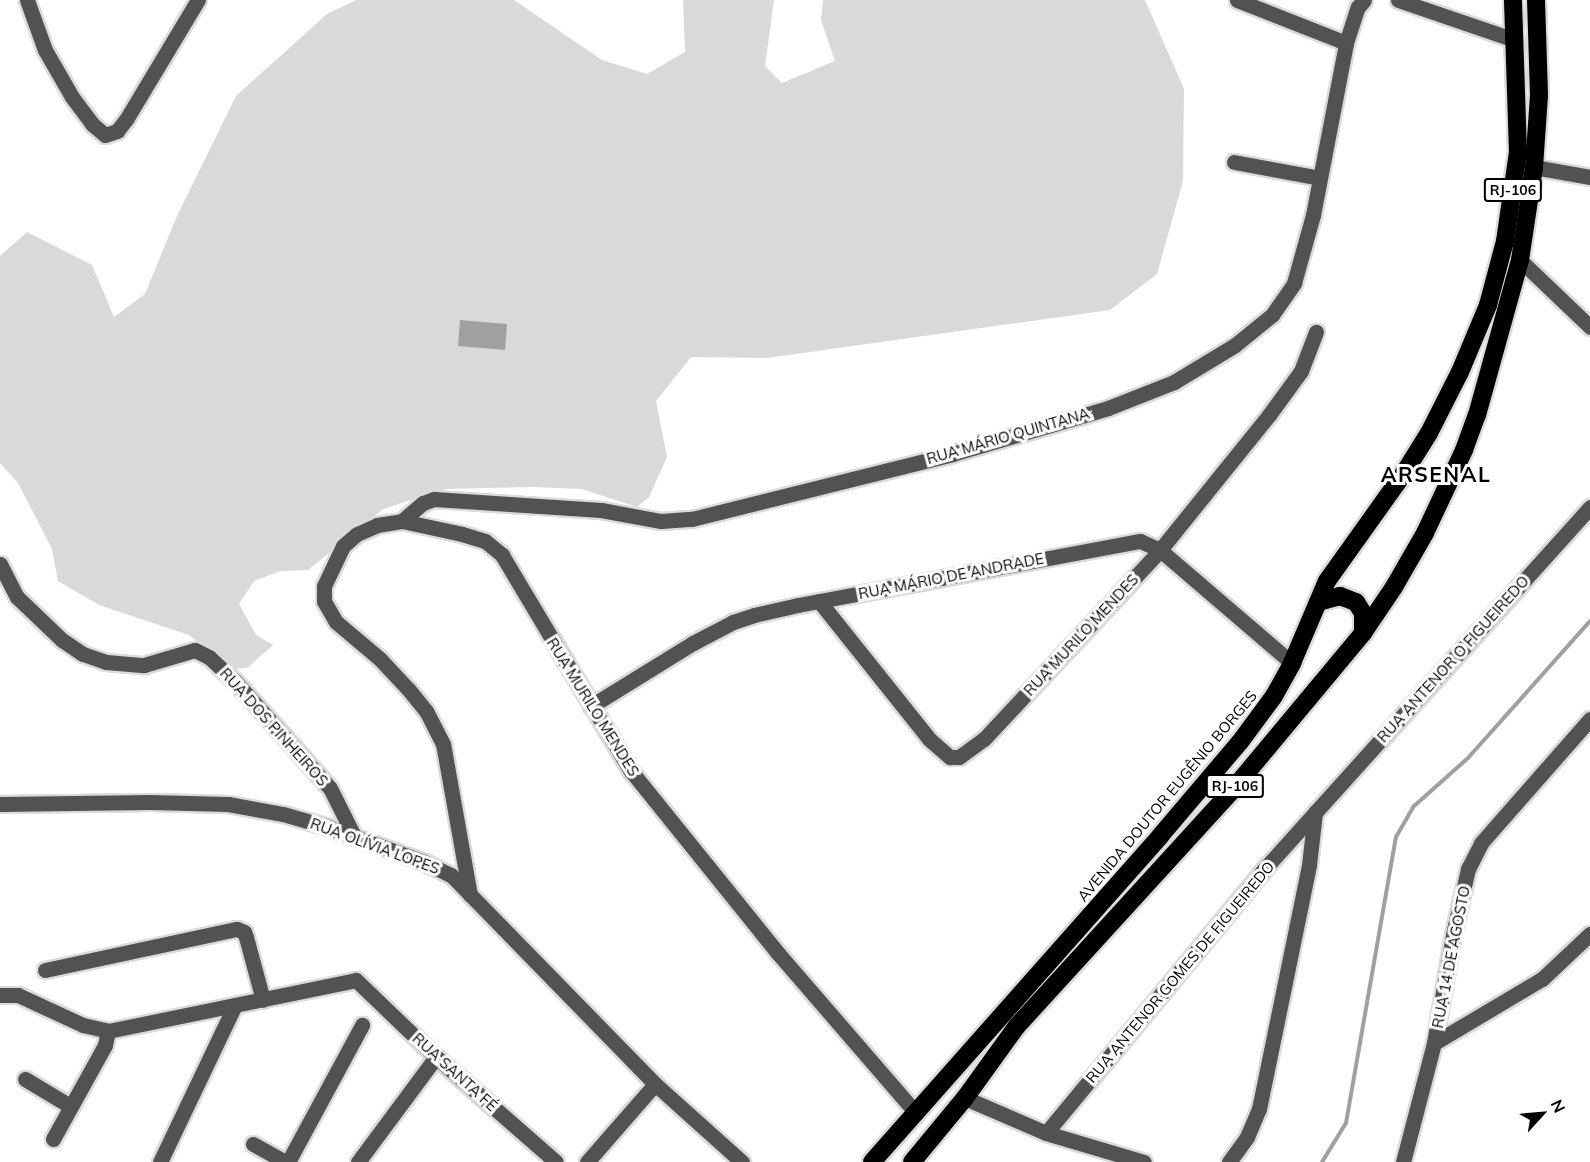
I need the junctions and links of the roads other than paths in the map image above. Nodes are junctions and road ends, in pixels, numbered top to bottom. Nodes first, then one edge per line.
1 (27, 0) edge
2 (198, 0) edge
3 (1237, 0) edge
4 (1364, 0) edge
5 (1398, 0) edge
6 (1513, 0) edge
7 (1539, 2) edge
8 (1515, 40) junction
9 (1346, 43) junction
10 (1233, 162) dead end
11 (1534, 167) junction
12 (1590, 177) edge
13 (1320, 178) junction
14 (1520, 260) junction
15 (1590, 327) edge
16 (1316, 332) dead end
17 (1590, 507) edge
18 (402, 521) junction
19 (1160, 550) junction
20 (0, 564) edge
21 (819, 601) junction
22 (1318, 602) junction
23 (1363, 633) junction
24 (1292, 663) junction
25 (591, 706) junction
26 (1590, 719) edge
27 (0, 804) edge
28 (1316, 812) junction
29 (354, 836) junction
30 (470, 895) junction
31 (1590, 934) edge
32 (45, 970) dead end
33 (0, 995) edge
34 (263, 1000) junction
35 (235, 1005) junction
36 (362, 1025) dead end
37 (108, 1030) junction
38 (1434, 1043) junction
39 (436, 1057) junction
40 (25, 1079) dead end
41 (656, 1084) junction
42 (965, 1098) junction
43 (70, 1106) junction
44 (916, 1113) junction
45 (1046, 1133) junction
46 (53, 1139) dead end
47 (253, 1144) dead end
48 (160, 1162) edge
49 (286, 1162) edge
50 (358, 1162) edge
51 (556, 1162) edge
52 (587, 1162) edge
53 (742, 1162) edge
54 (872, 1162) edge
55 (912, 1162) edge
56 (1144, 1162) edge
57 (1229, 1162) edge
58 (1403, 1162) edge

1 - 2 street
3 - 9 street
4 - 9 street, RUA MÁRIO QUINTANA
5 - 8 street
6 - 8 highway, AVENIDA DOUTOR EUGÊNIO BORGES / RJ-106
7 - 11 highway, RJ-106
8 - 22 highway, AVENIDA DOUTOR EUGÊNIO BORGES / RJ-106
9 - 13 street, RUA MÁRIO QUINTANA
10 - 13 street
11 - 12 street
11 - 14 highway, RJ-106
13 - 18 street, RUA MÁRIO QUINTANA
14 - 15 street
14 - 23 highway, RJ-106
16 - 19 street, RUA MURILO MENDES
17 - 28 street, RUA ANTENOR O FIGUEIREDO
18 - 25 street, RUA MURILO MENDES
18 - 30 street
19 - 21 street, RUA MÁRIO DE ANDRADE
19 - 21 street, RUA MURILO MENDES
19 - 24 street, RUA MÁRIO DE ANDRADE
20 - 29 street, RUA DOS PINHEIROS
21 - 25 street, RUA MÁRIO DE ANDRADE
22 - 23 highway
22 - 24 highway, AVENIDA DOUTOR EUGÊNIO BORGES / RJ-106
23 - 42 highway, RJ-106
24 - 44 highway, AVENIDA DOUTOR EUGÊNIO BORGES / RJ-106
25 - 44 street, RUA MURILO MENDES
26 - 38 street, RUA 14 DE AGOSTO
27 - 29 street, RUA OLÍVIA LOPES
28 - 45 street, RUA ANTENOR GOMES DE FIGUEIREDO
28 - 57 street
29 - 30 street, RUA OLÍVIA LOPES
30 - 41 street, RUA OLÍVIA LOPES
31 - 38 street
32 - 34 street
33 - 37 street
34 - 35 street
34 - 39 street, RUA SANTA FÉ
35 - 37 street
35 - 48 street
36 - 49 street
37 - 43 street
38 - 58 street, RUA 14 DE AGOSTO
39 - 50 street
39 - 51 street, RUA SANTA FÉ
40 - 43 street
41 - 52 street
41 - 53 street, RUA OLÍVIA LOPES
42 - 45 street
42 - 55 highway, RJ-106
43 - 46 street
44 - 54 highway, AVENIDA DOUTOR EUGÊNIO BORGES / RJ-106
45 - 56 street
47 - 49 street

